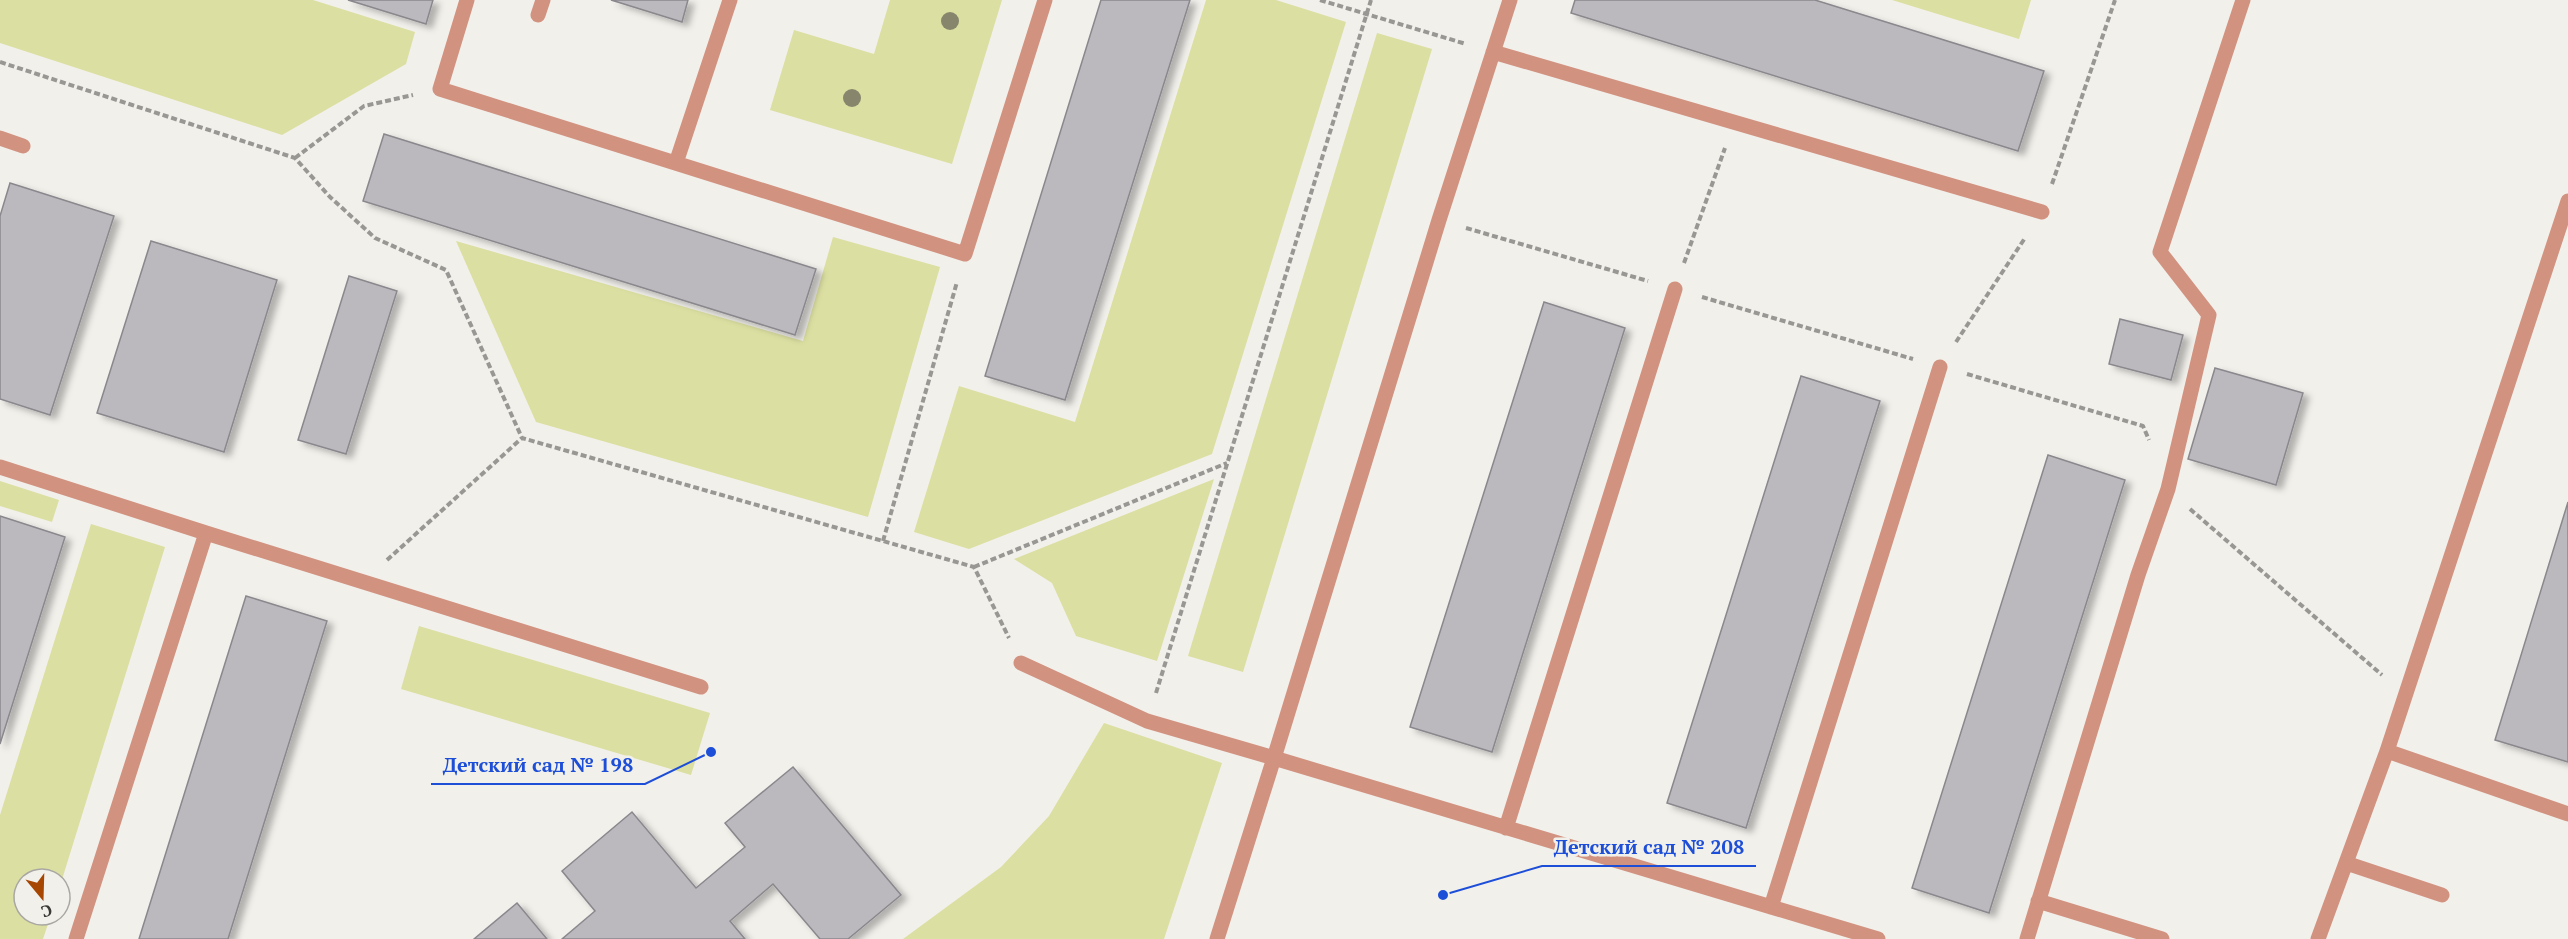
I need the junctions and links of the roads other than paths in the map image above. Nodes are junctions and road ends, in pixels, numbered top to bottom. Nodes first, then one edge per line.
1 (467, 0) edge
2 (543, 0) edge
3 (730, 0) edge
4 (1045, 0) edge
5 (1510, 0) edge
6 (2243, 0) edge
7 (538, 15) dead end
8 (1493, 52) junction
9 (0, 138) edge
10 (23, 146) dead end
11 (676, 164) junction
12 (2568, 201) edge
13 (2042, 212) road end
14 (1675, 289) road end
15 (1940, 366) road end
16 (0, 467) edge
17 (206, 532) junction
18 (1021, 663) road end
19 (701, 687) dead end
20 (2387, 751) junction
21 (1274, 758) junction
22 (2568, 814) edge
23 (1506, 828) junction
24 (2346, 863) junction
25 (2442, 895) dead end
26 (2038, 901) junction
27 (1771, 907) junction
28 (76, 939) edge
29 (1217, 939) edge
30 (1878, 939) edge
31 (2027, 939) edge
32 (2162, 939) edge
33 (2318, 939) edge

1 - 11 lane
2 - 7 lane
3 - 11 lane
4 - 11 lane
5 - 8 lane
6 - 26 lane
8 - 13 lane
8 - 21 lane
9 - 10 lane
12 - 20 lane
14 - 23 lane
15 - 27 lane
16 - 17 lane
17 - 19 lane
17 - 28 lane
18 - 21 lane
20 - 22 lane
20 - 24 lane
21 - 23 lane
21 - 29 lane
23 - 27 lane
24 - 25 lane
24 - 33 lane
26 - 31 lane
26 - 32 lane
27 - 30 lane

